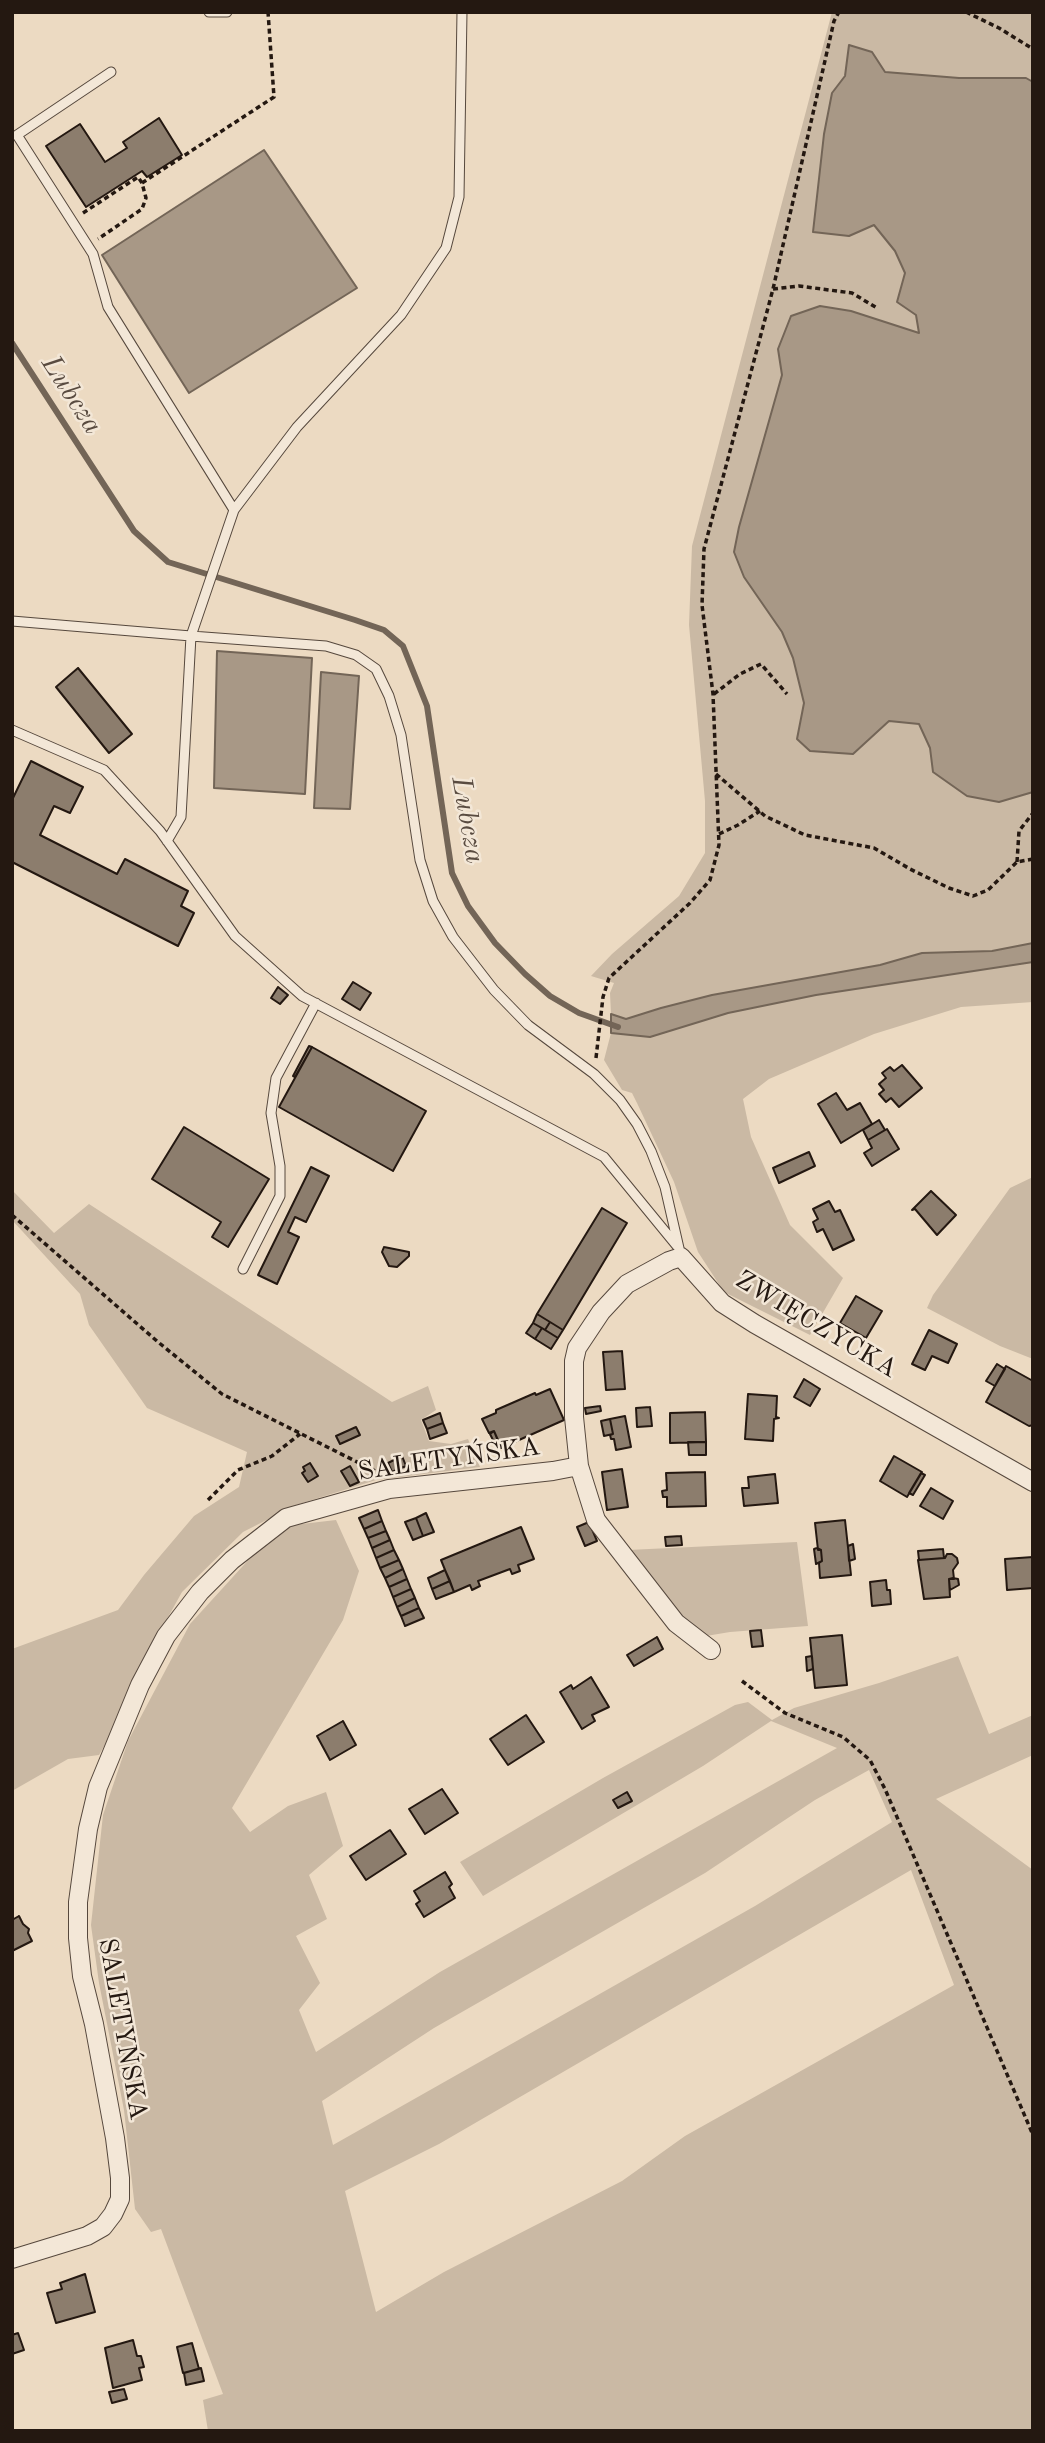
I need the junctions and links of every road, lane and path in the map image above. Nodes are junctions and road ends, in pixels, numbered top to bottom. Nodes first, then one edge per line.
1 (209, 12) edge
2 (227, 12) edge
3 (268, 12) edge
4 (462, 12) edge
5 (839, 12) edge
6 (966, 12) edge
7 (1033, 49) edge
8 (111, 72) dead end
9 (142, 183) junction
10 (72, 221) junction
11 (88, 246) junction
12 (773, 289) junction
13 (877, 307) dead end
14 (234, 510) junction
15 (12, 621) edge
16 (191, 636) junction
17 (713, 694) junction
18 (787, 694) dead end
19 (13, 732) edge
20 (716, 774) junction
21 (760, 811) junction
22 (1033, 813) edge
23 (719, 834) junction
24 (167, 841) junction
25 (1033, 859) edge
26 (1017, 862) junction
27 (316, 1003) junction
28 (598, 1038) dead end
29 (12, 1215) edge
30 (680, 1254) junction
31 (243, 1269) dead end
32 (300, 1434) junction
33 (579, 1466) junction
34 (1033, 1482) edge
35 (389, 1489) junction
36 (208, 1500) dead end
37 (711, 1650) dead end
38 (742, 1681) dead end
39 (1033, 2135) edge
40 (12, 2259) edge

1 - 2 lane
3 - 9 path
4 - 14 lane
5 - 12 path
6 - 7 path
8 - 10 lane
9 - 10 path
9 - 11 path
10 - 11 lane
11 - 14 lane
12 - 13 path
12 - 17 path
14 - 16 lane
15 - 16 lane
16 - 24 lane
16 - 30 lane
17 - 18 path
17 - 20 path
19 - 24 lane
20 - 21 path
20 - 23 path
21 - 23 path
21 - 26 path
22 - 26 path
23 - 28 path
24 - 27 lane
25 - 26 path
27 - 30 lane
27 - 31 lane
29 - 32 path
30 - 33 street
30 - 34 street, ZWIĘCZYCKA
32 - 35 path
32 - 36 path
33 - 35 street, SALETYŃSKA
33 - 37 street
35 - 40 street, SALETYŃSKA
38 - 39 path

